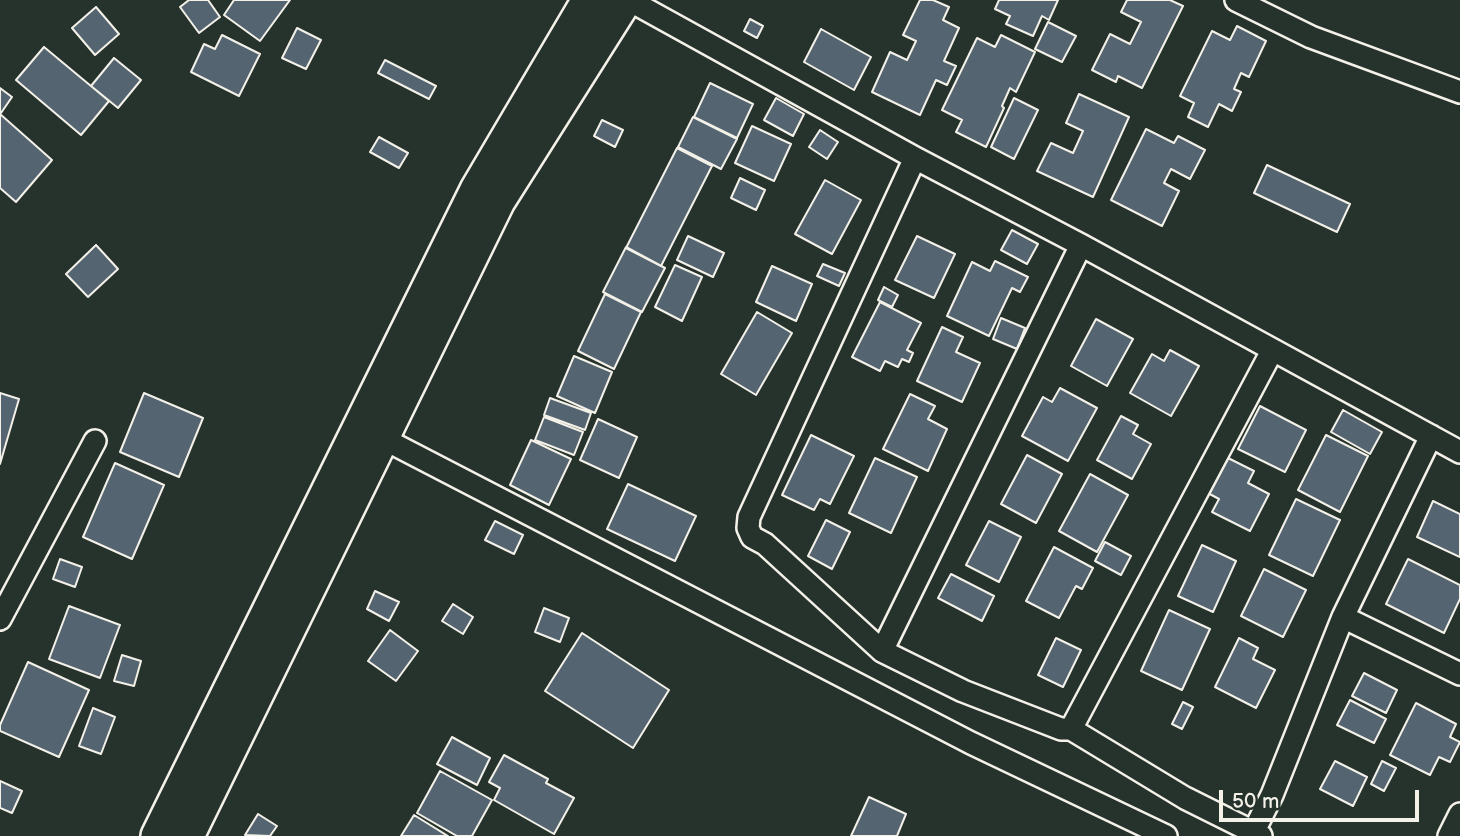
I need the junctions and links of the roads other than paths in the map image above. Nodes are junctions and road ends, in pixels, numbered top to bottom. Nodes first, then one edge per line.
1 (589, 0) edge
2 (627, 0) edge
3 (1236, 0) edge
4 (1460, 92) edge
5 (915, 158) junction
6 (1081, 245) junction
7 (1272, 351) junction
8 (1431, 436) junction
9 (382, 438) junction
10 (95, 441) dead end
11 (1460, 452) edge
12 (1343, 617) junction
13 (0, 619) edge
14 (882, 652) junction
15 (1460, 674) edge
16 (1072, 729) junction
17 (1460, 814) edge
18 (1257, 834) edge
19 (158, 836) edge
20 (187, 836) edge
21 (1166, 836) edge
22 (1449, 836) edge

1 - 19 main road
2 - 5 street
2 - 9 main road
3 - 4 street
5 - 6 street
5 - 14 street
6 - 7 street
6 - 14 street
7 - 8 street
7 - 16 street
8 - 11 street
8 - 12 street
9 - 20 main road
9 - 21 street
10 - 13 street
12 - 15 street
12 - 18 street
14 - 16 street
16 - 18 street
17 - 22 street

